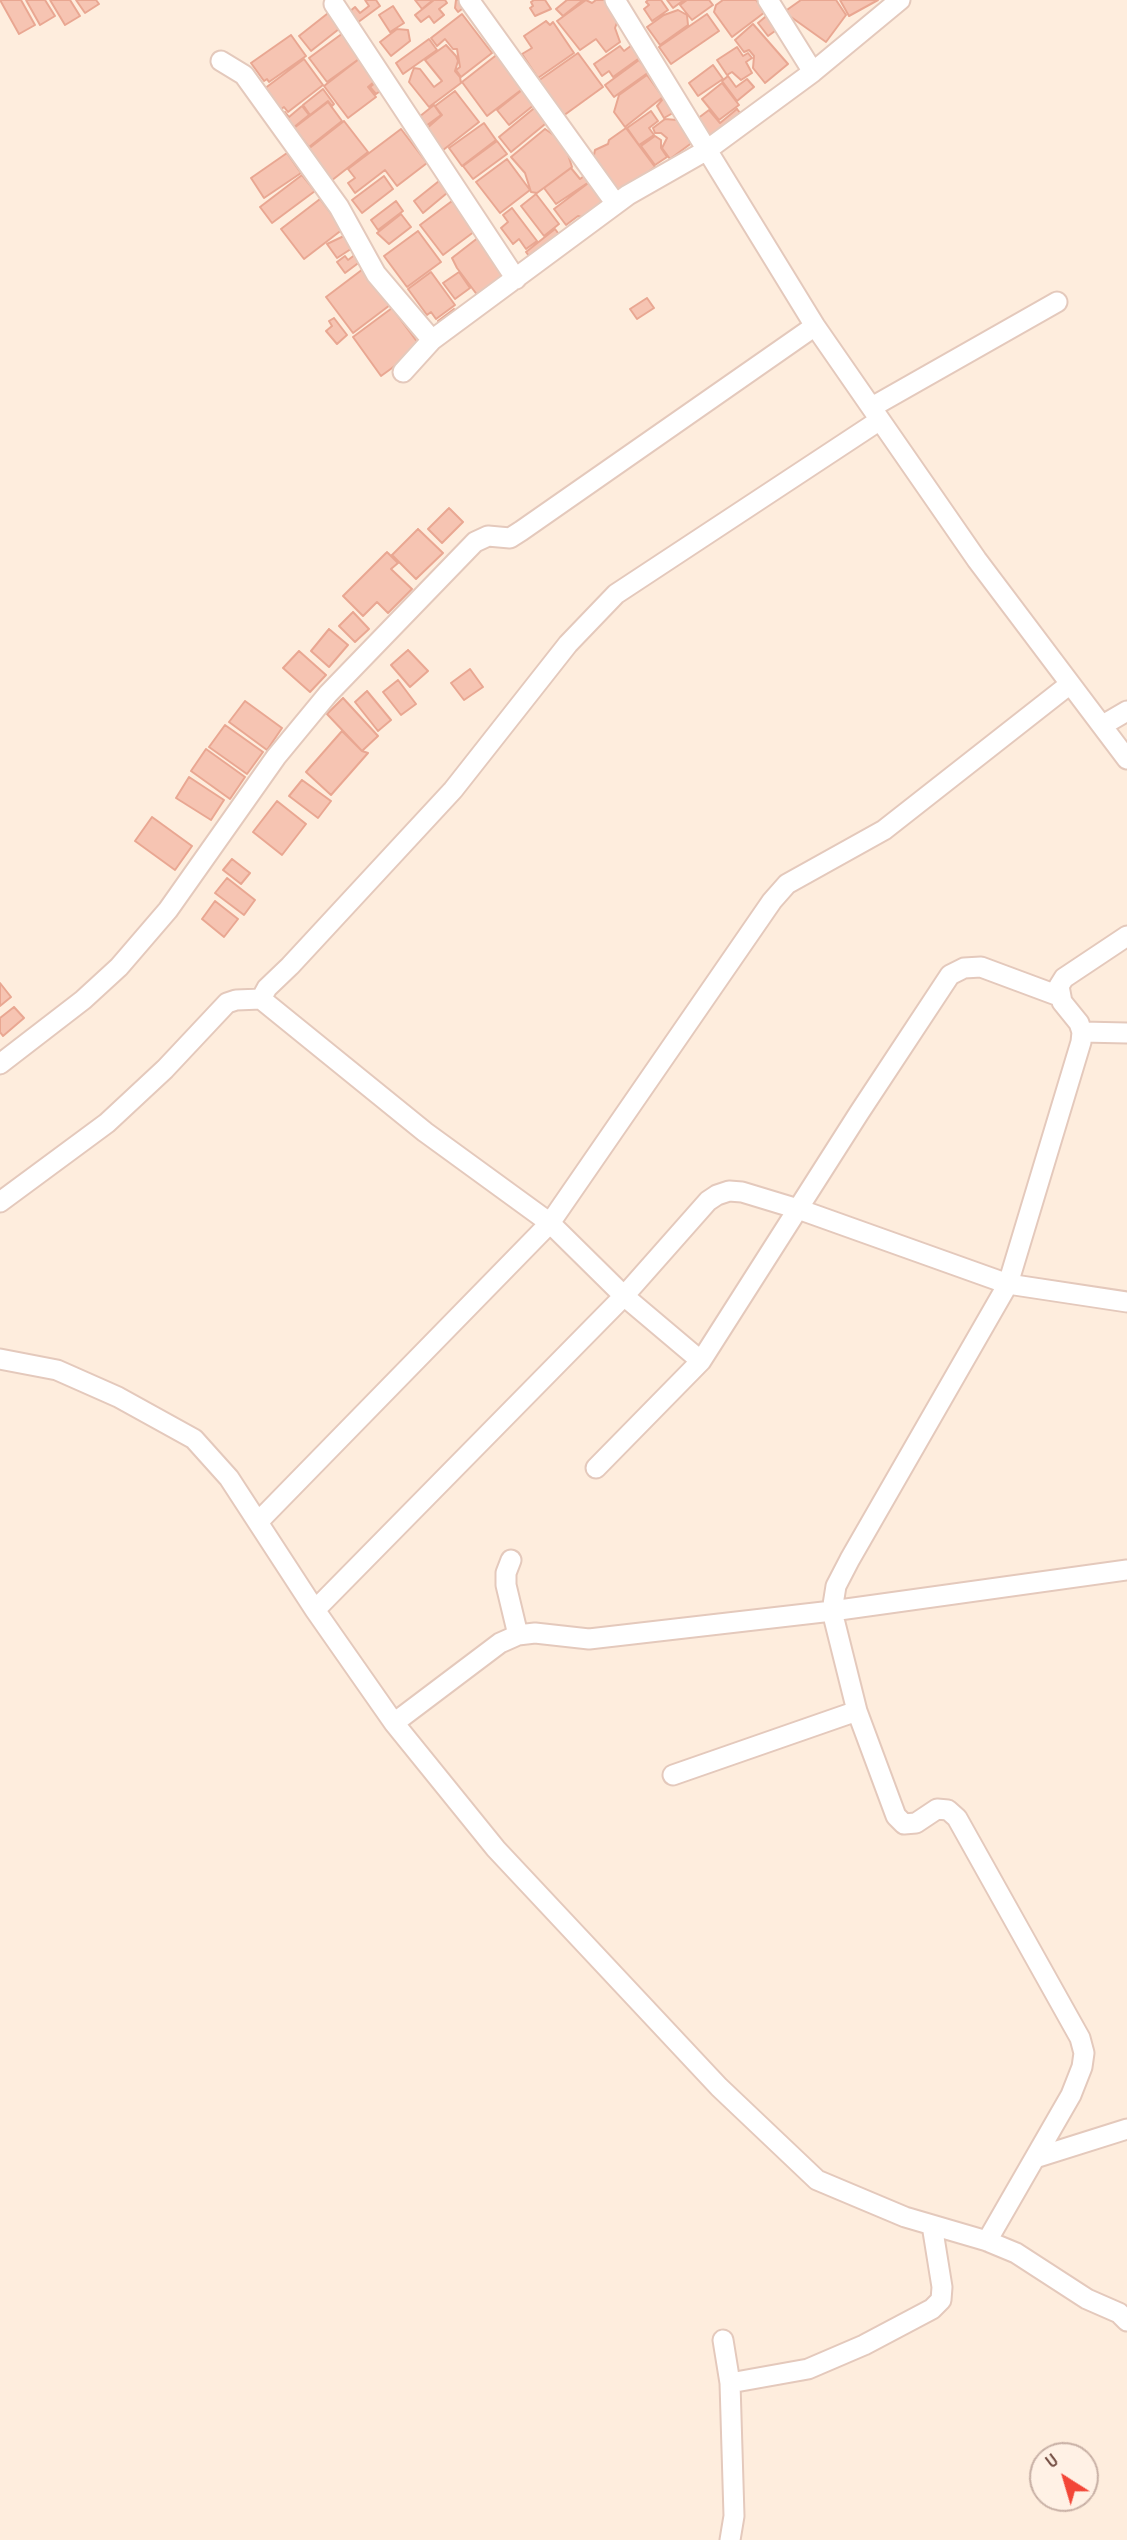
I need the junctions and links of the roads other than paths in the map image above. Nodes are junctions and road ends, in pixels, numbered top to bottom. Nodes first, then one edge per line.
1 (469, 0) edge
2 (615, 0) edge
3 (768, 0) edge
4 (900, 0) edge
5 (334, 4) dead end
6 (221, 61) dead end
7 (813, 72) junction
8 (707, 150) junction
9 (616, 204) junction
10 (516, 279) junction
11 (1057, 302) dead end
12 (815, 326) junction
13 (432, 340) junction
14 (403, 372) dead end
15 (876, 414) junction
16 (1070, 684) junction
17 (1127, 711) edge
18 (1103, 725) junction
19 (1127, 759) edge
20 (1127, 936) edge
21 (1059, 996) junction
22 (261, 999) junction
23 (1082, 1032) junction
24 (1127, 1034) edge
25 (0, 1064) edge
26 (0, 1202) edge
27 (798, 1209) junction
28 (550, 1223) junction
29 (1008, 1284) junction
30 (624, 1296) junction
31 (1127, 1302) edge
32 (0, 1359) edge
33 (701, 1361) junction
34 (596, 1468) dead end
35 (258, 1522) junction
36 (510, 1560) dead end
37 (1127, 1570) edge
38 (315, 1610) junction
39 (832, 1611) junction
40 (517, 1635) junction
41 (857, 1711) junction
42 (394, 1723) junction
43 (673, 1775) dead end
44 (1127, 2129) edge
45 (1035, 2158) junction
46 (932, 2225) junction
47 (987, 2241) junction
48 (1127, 2321) edge
49 (723, 2340) dead end
50 (730, 2384) junction
51 (730, 2540) edge

1 - 9 street
2 - 8 street
3 - 7 street
4 - 7 street
5 - 10 street
6 - 13 street
7 - 8 street
8 - 9 street
8 - 12 street
9 - 10 street
10 - 13 street
11 - 15 street
12 - 15 street
12 - 25 street
13 - 14 street
15 - 16 street
15 - 22 street
16 - 18 street
16 - 28 street
17 - 18 street
18 - 19 street
20 - 21 street
21 - 23 street
21 - 27 street
22 - 26 street
22 - 28 street
23 - 24 street
23 - 29 street
27 - 29 street
27 - 30 street
27 - 33 street
28 - 30 street
28 - 35 street
29 - 31 street
29 - 39 street
30 - 33 street
30 - 38 street
32 - 35 street
33 - 34 street
35 - 38 street
36 - 40 street
37 - 39 street
38 - 42 street
39 - 40 street
39 - 41 street
40 - 42 street
41 - 43 street
41 - 45 street
42 - 46 street
44 - 45 street
45 - 47 street
46 - 47 street
46 - 50 street
47 - 48 street
49 - 50 street
50 - 51 street

